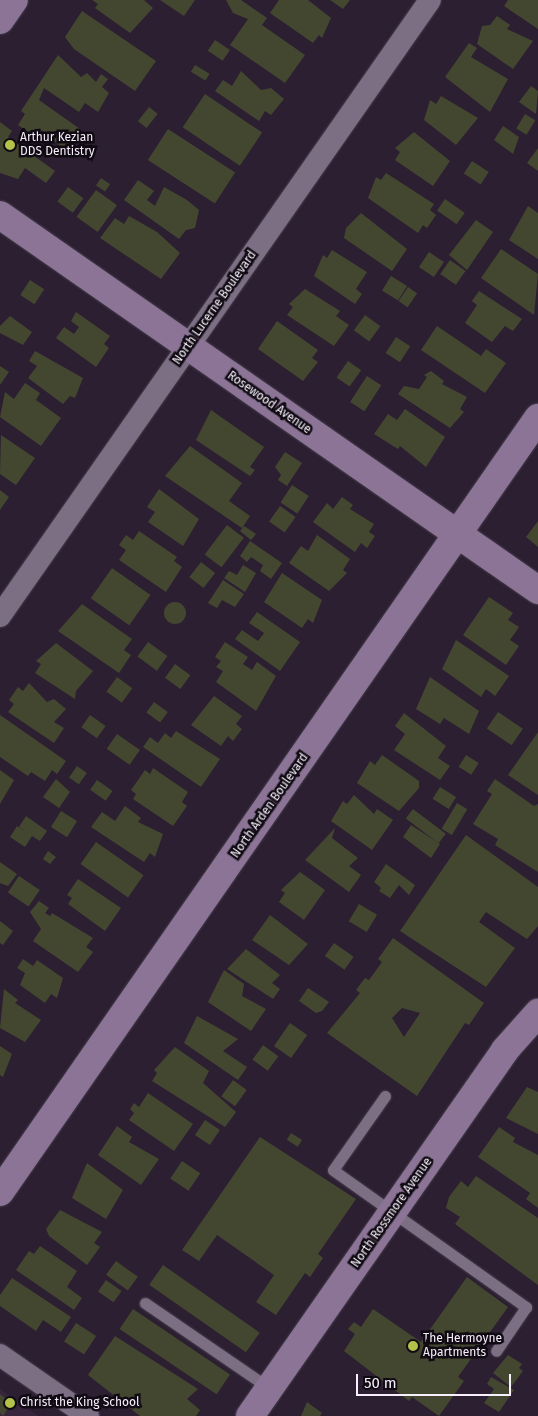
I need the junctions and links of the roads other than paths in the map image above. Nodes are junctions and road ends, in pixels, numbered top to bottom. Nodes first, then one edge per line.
1 (14, 0) edge
2 (430, 0) edge
3 (0, 20) edge
4 (0, 215) edge
5 (188, 346) junction
6 (538, 418) edge
7 (458, 534) junction
8 (538, 590) edge
9 (0, 616) edge
10 (538, 1013) edge
11 (385, 1096) dead end
12 (0, 1192) edge
13 (392, 1212) junction
14 (145, 1303) dead end
15 (496, 1351) dead end
16 (0, 1355) edge
17 (269, 1388) junction
18 (88, 1416) edge
19 (250, 1416) edge

1 - 3 street
2 - 5 street, North Lucerne Boulevard
4 - 5 street, Rosewood Avenue
5 - 7 street, Rosewood Avenue
5 - 9 street, North Lucerne Boulevard
6 - 7 street, North Arden Boulevard
7 - 8 street, Rosewood Avenue
7 - 12 street, North Arden Boulevard
10 - 13 street, North Rossmore Avenue
11 - 13 lane
13 - 15 lane
13 - 17 street, North Rossmore Avenue
14 - 17 lane
16 - 18 street
17 - 19 street, North Rossmore Avenue

